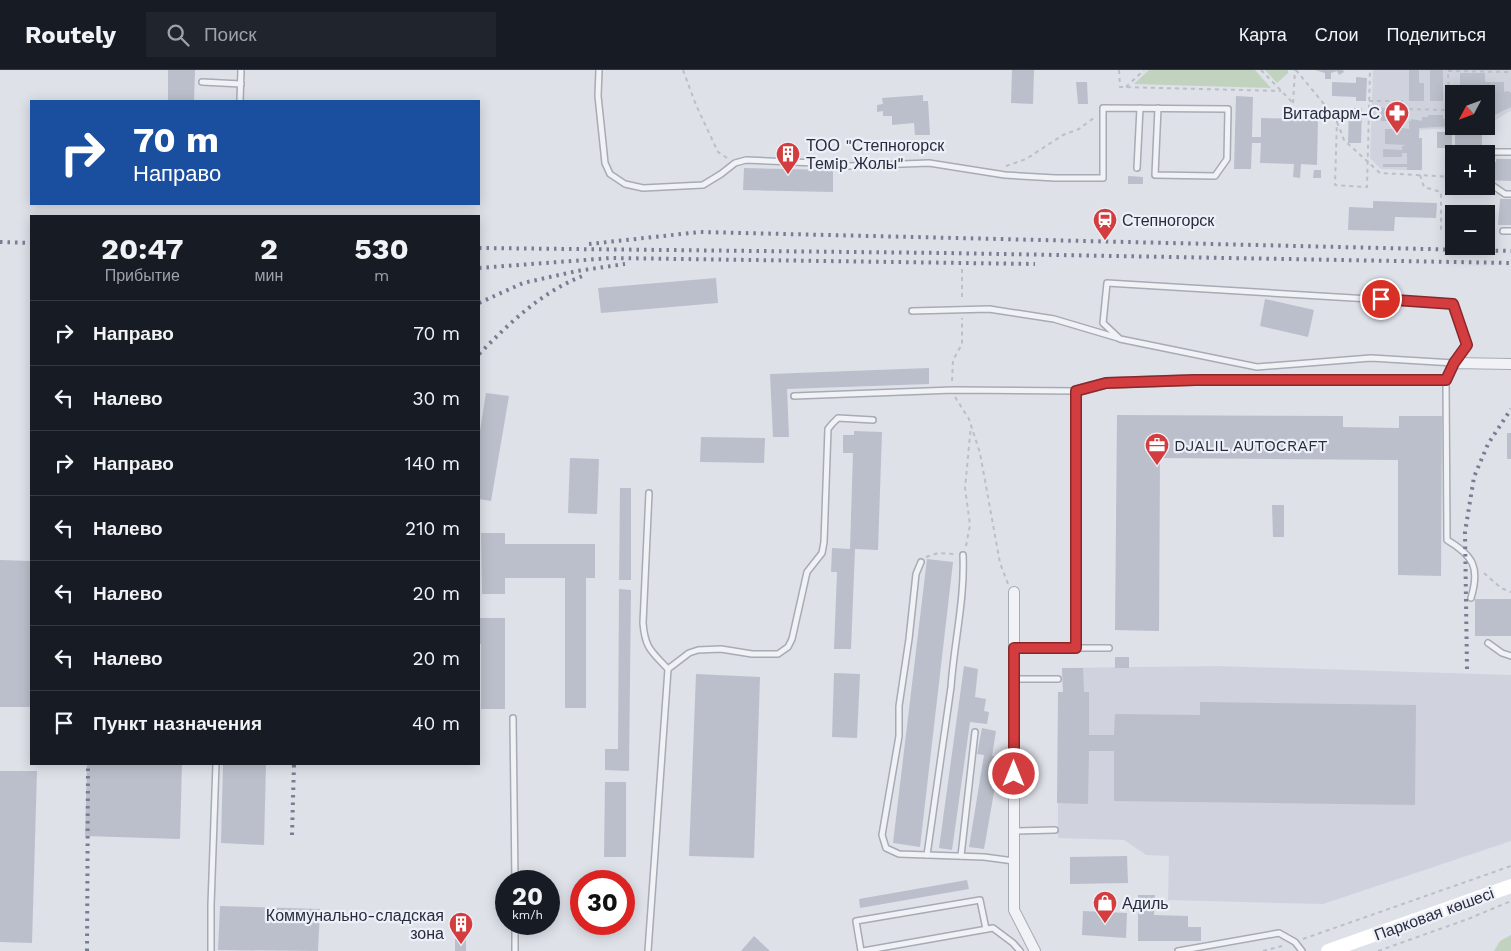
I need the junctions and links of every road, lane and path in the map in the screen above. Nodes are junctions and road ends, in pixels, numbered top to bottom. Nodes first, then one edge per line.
1 (241, 70) edge
2 (599, 70) edge
3 (683, 70) edge
4 (1119, 70) edge
5 (1144, 70) edge
6 (1261, 70) edge
7 (1296, 70) edge
8 (1370, 70) edge
9 (1448, 71) edge
10 (1463, 71) edge
11 (1492, 71) edge
12 (1511, 72) edge
13 (202, 82) dead end
14 (240, 84) junction
15 (1126, 87) junction
16 (1281, 91) junction
17 (240, 100) edge
18 (1370, 101) junction
19 (1103, 108) junction
20 (1140, 108) junction
21 (1158, 108) junction
22 (1336, 120) junction
23 (718, 152) dead end
24 (1495, 152) edge
25 (1511, 152) edge
26 (1367, 161) junction
27 (1004, 167) dead end
28 (1138, 168) dead end
29 (1420, 175) junction
30 (1445, 176) edge
31 (1495, 187) edge
32 (1511, 194) edge
33 (1441, 230) dead end
34 (1503, 231) dead end
35 (1511, 231) edge
36 (962, 269) dead end
37 (962, 310) junction
38 (912, 311) dead end
39 (1120, 339) junction
40 (1454, 363) junction
41 (1511, 364) edge
42 (1446, 380) junction
43 (954, 390) junction
44 (1076, 391) junction
45 (794, 396) dead end
46 (873, 420) dead end
47 (971, 424) junction
48 (648, 492) dead end
49 (963, 555) junction
50 (921, 562) joint
51 (1473, 562) junction
52 (1014, 592) joint
53 (1511, 592) edge
54 (1471, 598) dead end
55 (1488, 643) dead end
56 (1014, 648) junction
57 (1076, 648) junction
58 (1109, 648) dead end
59 (1511, 656) edge
60 (668, 669) junction
61 (1014, 680) junction
62 (1058, 680) dead end
63 (513, 718) dead end
64 (975, 732) dead end
65 (216, 765) edge
66 (1055, 830) dead end
67 (1014, 831) junction
68 (927, 855) junction
69 (961, 856) junction
70 (1014, 861) junction
71 (1511, 866) edge
72 (516, 870) edge
73 (1511, 886) edge
74 (1511, 901) edge
75 (986, 929) junction
76 (515, 935) edge
77 (1295, 942) junction
78 (211, 951) edge
79 (515, 951) edge
80 (648, 951) edge
81 (862, 951) edge
82 (1020, 951) edge
83 (1036, 951) edge
84 (1178, 951) edge
85 (1263, 951) edge
86 (1302, 951) edge
87 (1328, 951) edge
88 (1378, 951) edge

1 - 14 lane
2 - 19 lane
3 - 23 path
4 - 15 path
5 - 15 path
6 - 16 path
7 - 16 path
7 - 22 path
8 - 18 path
9 - 10 path
9 - 18 path
10 - 11 path
11 - 12 path
13 - 14 lane
14 - 17 lane
15 - 16 path
18 - 26 path
19 - 20 lane
19 - 27 path
20 - 21 lane
20 - 28 lane
21 - 21 lane
22 - 26 path
22 - 26 path
24 - 25 lane
26 - 29 path
29 - 30 path
29 - 33 path
31 - 32 lane
34 - 35 lane
36 - 37 path
37 - 38 lane
37 - 39 lane
37 - 43 path
39 - 40 lane
39 - 40 lane
40 - 41 street
40 - 42 street
42 - 44 street
42 - 51 lane
43 - 44 lane
43 - 45 lane
43 - 47 path
44 - 57 street
46 - 60 lane
47 - 49 path
47 - 52 path
48 - 60 lane
49 - 50 path
49 - 68 lane
50 - 68 lane
51 - 53 path
51 - 54 lane
52 - 56 street
55 - 59 lane
56 - 57 street
56 - 61 street
57 - 58 lane
60 - 80 lane
61 - 62 lane
61 - 67 street
63 - 72 lane
64 - 69 lane
65 - 78 lane
66 - 67 lane
67 - 70 street
68 - 69 lane
69 - 70 lane
70 - 83 street
71 - 77 path
73 - 87 street, Парковая көшесі
74 - 88 path
75 - 81 lane
75 - 81 lane
75 - 82 lane
76 - 79 lane
77 - 84 lane
77 - 85 path
77 - 86 lane

